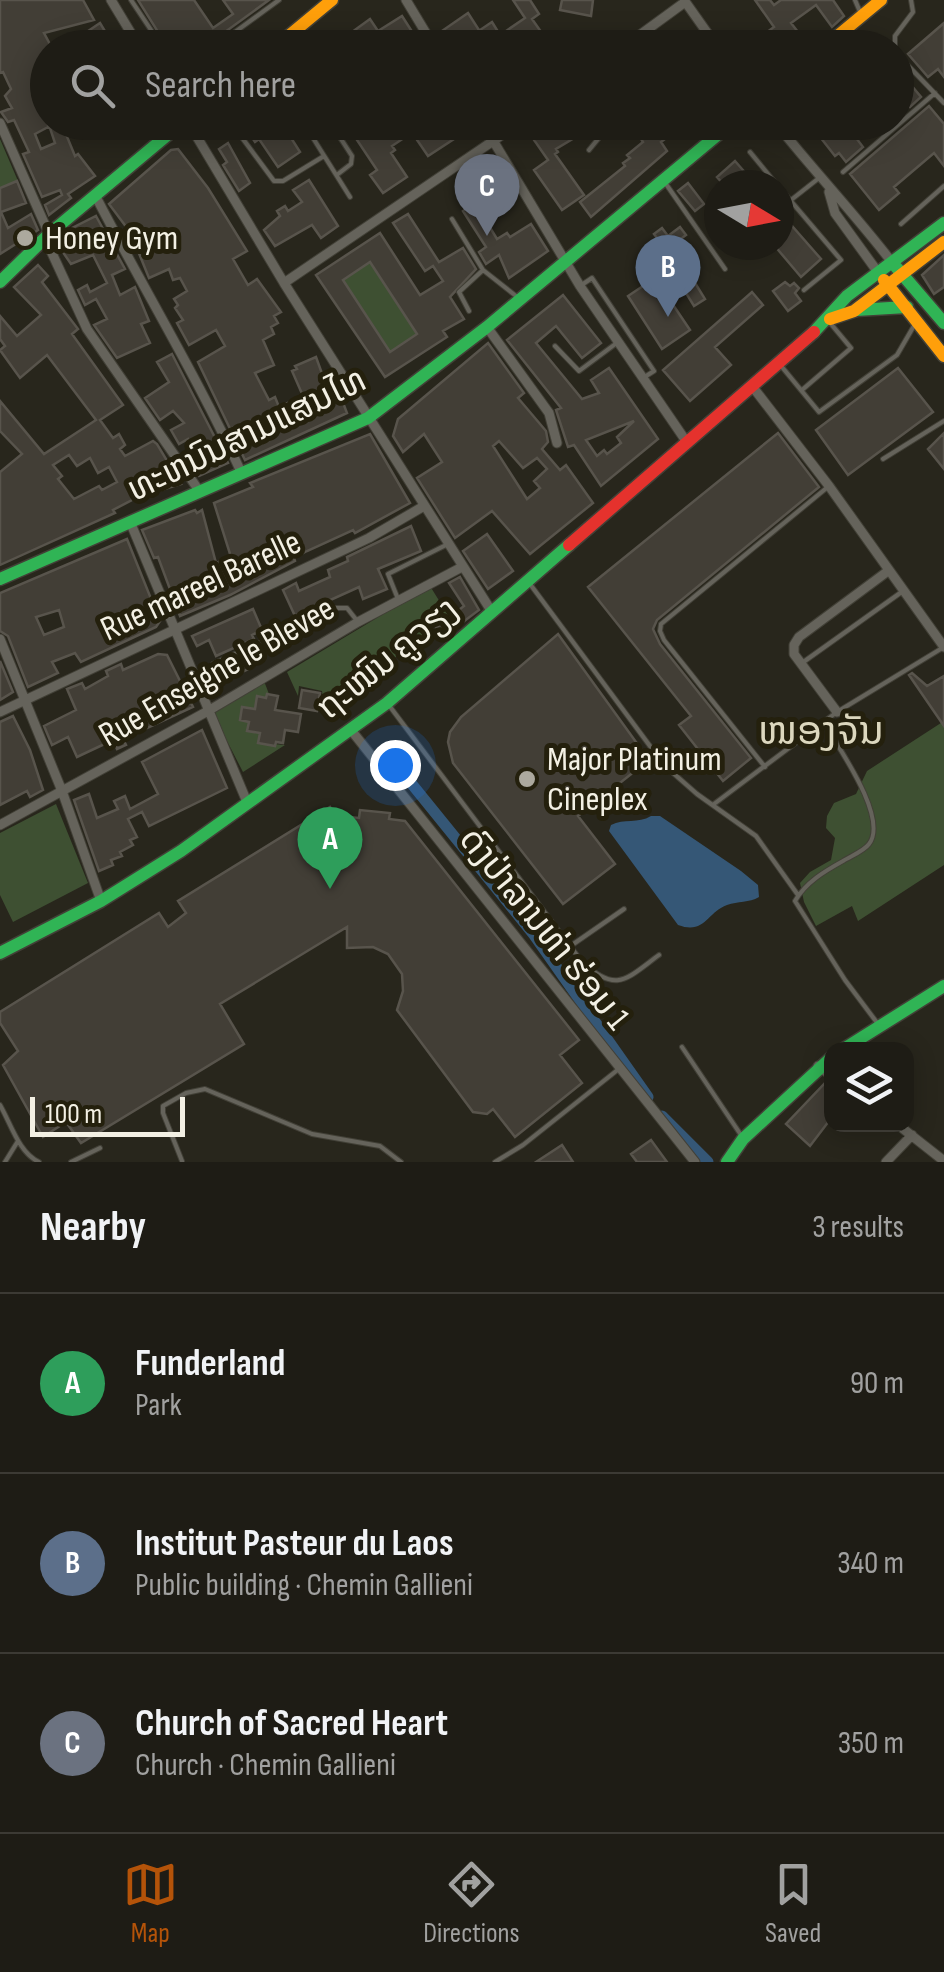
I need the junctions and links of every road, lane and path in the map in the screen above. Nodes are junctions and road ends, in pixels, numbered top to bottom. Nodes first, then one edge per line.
1 (110, 0) edge
2 (131, 0) edge
3 (279, 0) edge
4 (332, 0) edge
5 (406, 0) edge
6 (855, 0) edge
7 (881, 0) edge
8 (910, 0) edge
9 (684, 1) edge
10 (861, 16) junction
11 (129, 30) edge
12 (151, 30) edge
13 (238, 30) edge
14 (296, 30) edge
15 (424, 30) edge
16 (646, 30) edge
17 (705, 30) edge
18 (845, 30) edge
19 (899, 30) edge
20 (914, 70) edge
21 (935, 93) junction
22 (944, 103) edge
23 (914, 111) edge
24 (0, 123) edge
25 (164, 140) edge
26 (197, 140) edge
27 (244, 140) edge
28 (315, 140) edge
29 (342, 140) edge
30 (497, 140) edge
31 (597, 140) edge
32 (712, 140) edge
33 (789, 140) edge
34 (880, 140) edge
35 (494, 142) junction
36 (588, 150) dead end
37 (750, 152) dead end
38 (324, 156) junction
39 (765, 170) edge
40 (842, 172) dead end
41 (336, 175) junction
42 (819, 178) junction
43 (664, 180) junction
44 (944, 186) edge
45 (828, 190) junction
46 (96, 195) junction
47 (350, 197) dead end
48 (794, 198) edge
49 (794, 206) edge
50 (452, 218) dead end
51 (944, 222) edge
52 (901, 224) dead end
53 (48, 236) junction
54 (944, 242) edge
55 (565, 262) junction
56 (891, 262) junction
57 (726, 269) dead end
58 (483, 270) junction
59 (877, 271) junction
60 (902, 274) junction
61 (0, 282) edge
62 (284, 283) junction
63 (887, 284) junction
64 (580, 286) junction
65 (804, 290) dead end
66 (520, 299) junction
67 (907, 307) junction
68 (469, 311) dead end
69 (854, 311) junction
70 (828, 320) junction
71 (916, 320) junction
72 (944, 323) edge
73 (487, 327) junction
74 (618, 342) junction
75 (555, 346) dead end
76 (944, 356) edge
77 (779, 363) junction
78 (644, 378) junction
79 (752, 386) junction
80 (802, 390) junction
81 (368, 418) junction
82 (944, 420) edge
83 (686, 441) junction
84 (558, 444) dead end
85 (883, 459) dead end
86 (242, 474) junction
87 (829, 486) junction
88 (200, 492) junction
89 (424, 506) junction
90 (131, 524) junction
91 (448, 544) junction
92 (462, 567) junction
93 (888, 571) junction
94 (0, 579) edge
95 (528, 580) junction
96 (903, 591) junction
97 (399, 601) junction
98 (492, 612) junction
99 (358, 622) junction
100 (174, 628) junction
101 (0, 639) edge
102 (944, 647) edge
103 (802, 663) junction
104 (213, 664) dead end
105 (25, 701) junction
106 (388, 703) junction
107 (208, 711) junction
108 (0, 712) edge
109 (837, 712) junction
110 (824, 723) junction
111 (351, 730) junction
112 (765, 766) junction
113 (62, 791) junction
114 (247, 802) junction
115 (714, 804) junction
116 (0, 824) edge
117 (798, 896) junction
118 (101, 901) junction
119 (624, 909) dead end
120 (572, 946) junction
121 (0, 953) edge
122 (658, 955) dead end
123 (944, 986) edge
124 (878, 1024) junction
125 (853, 1042) edge
126 (682, 1047) dead end
127 (824, 1062) edge
128 (818, 1066) junction
129 (620, 1068) junction
130 (824, 1070) edge
131 (0, 1106) edge
132 (908, 1132) edge
133 (912, 1135) junction
134 (743, 1140) junction
135 (18, 1141) junction
136 (100, 1148) dead end
137 (182, 1161) edge
138 (728, 1161) edge
139 (5, 1162) edge
140 (39, 1162) edge
141 (71, 1162) edge
142 (400, 1162) edge
143 (495, 1162) edge
144 (695, 1162) edge
145 (886, 1162) edge
146 (944, 1162) edge

1 - 11 street
2 - 12 lane
3 - 13 lane
4 - 14 street
5 - 15 street
6 - 10 lane
7 - 10 street
8 - 19 lane
9 - 16 street
9 - 17 street
10 - 18 street
20 - 21 lane
21 - 22 lane
21 - 23 lane
24 - 53 street
25 - 46 street
26 - 62 street
27 - 38 lane
28 - 38 lane
29 - 41 lane
30 - 35 street
31 - 36 lane
32 - 43 street, ທະຫນົນສາມແສນໄທ
33 - 42 street
34 - 40 lane
35 - 55 street
35 - 62 street
37 - 39 lane
38 - 41 lane
41 - 47 lane
42 - 45 street
42 - 48 lane
43 - 55 street, ທະຫນົນສາມແສນໄທ
43 - 57 lane
44 - 52 lane
45 - 56 street
45 - 59 street
46 - 53 street
46 - 86 street
49 - 65 lane
50 - 58 lane
51 - 56 street
53 - 61 street
53 - 88 street
54 - 60 street
55 - 64 street
55 - 66 street, ທະຫນົນສາມແສນໄທ
56 - 59 street
56 - 60 street
58 - 66 lane
58 - 68 lane
59 - 63 street
59 - 70 street
60 - 63 street
60 - 72 street
62 - 81 street
63 - 67 street
63 - 69 street
64 - 74 street
64 - 78 lane
66 - 73 street, ທະຫນົນສາມແສນໄທ
67 - 69 street
67 - 71 street
69 - 70 street
70 - 77 street, ຖະໜົນ ຄູວຽງ
70 - 80 lane
71 - 76 street
71 - 80 lane
73 - 81 street, ທະຫນົນສາມແສນໄທ
73 - 84 street
74 - 75 lane
74 - 78 street
77 - 79 street, ຖະໜົນ ຄູວຽງ
77 - 80 lane
78 - 83 street
79 - 83 street, ຖະໜົນ ຄູວຽງ
79 - 87 street
81 - 86 street, ທະຫນົນສາມແສນໄທ
81 - 89 street
82 - 85 lane
83 - 95 street, ຖະໜົນ ຄູວຽງ
86 - 88 street, ທະຫນົນສາມແສນໄທ
87 - 93 street
87 - 112 lane
88 - 90 street, ທະຫນົນສາມແສນໄທ
89 - 91 street
89 - 100 street, Rue mareel Barelle
90 - 94 street, ທະຫນົນສາມແສນໄທ
90 - 100 street
91 - 92 street
91 - 97 lane
92 - 97 street, Rue Enseigne le Blevee
92 - 98 street
93 - 96 street
93 - 103 street
95 - 98 street, ຖະໜົນ ຄູວຽງ
95 - 115 lane
96 - 102 street
96 - 103 lane
97 - 99 street, Rue Enseigne le Blevee
98 - 106 street, ຖະໜົນ ຄູວຽງ
99 - 104 lane
99 - 107 street, Rue Enseigne le Blevee
100 - 105 street, Rue mareel Barelle
100 - 107 street
101 - 105 street
102 - 109 lane
103 - 109 street
105 - 108 street, Rue mareel Barelle
105 - 113 street
106 - 111 street, ຖະໜົນ ຄູວຽງ
106 - 120 lane
107 - 113 street, Rue Enseigne le Blevee
107 - 114 street
109 - 110 lane
110 - 112 lane
110 - 117 lane
111 - 114 street, ຖະໜົນ ຄູວຽງ
111 - 129 street, ດົງປ່າລານທ່າ ຮ່ອມ 1
112 - 115 lane
113 - 116 street, Rue Enseigne le Blevee
113 - 118 street
114 - 118 street, ຖະໜົນ ຄູວຽງ
115 - 117 lane
117 - 124 lane
118 - 121 street, ຖະໜົນ ຄູວຽງ
119 - 120 lane
120 - 122 lane
123 - 124 street
124 - 125 street
126 - 134 lane
127 - 128 street
128 - 130 street
128 - 134 street
129 - 143 lane
129 - 144 street, ດົງປ່າລານທ່າ ຮ່ອມ 1
131 - 135 lane
132 - 133 street
133 - 145 street
133 - 146 street
134 - 138 street
135 - 139 lane
135 - 140 lane
136 - 141 lane
137 - 142 lane

